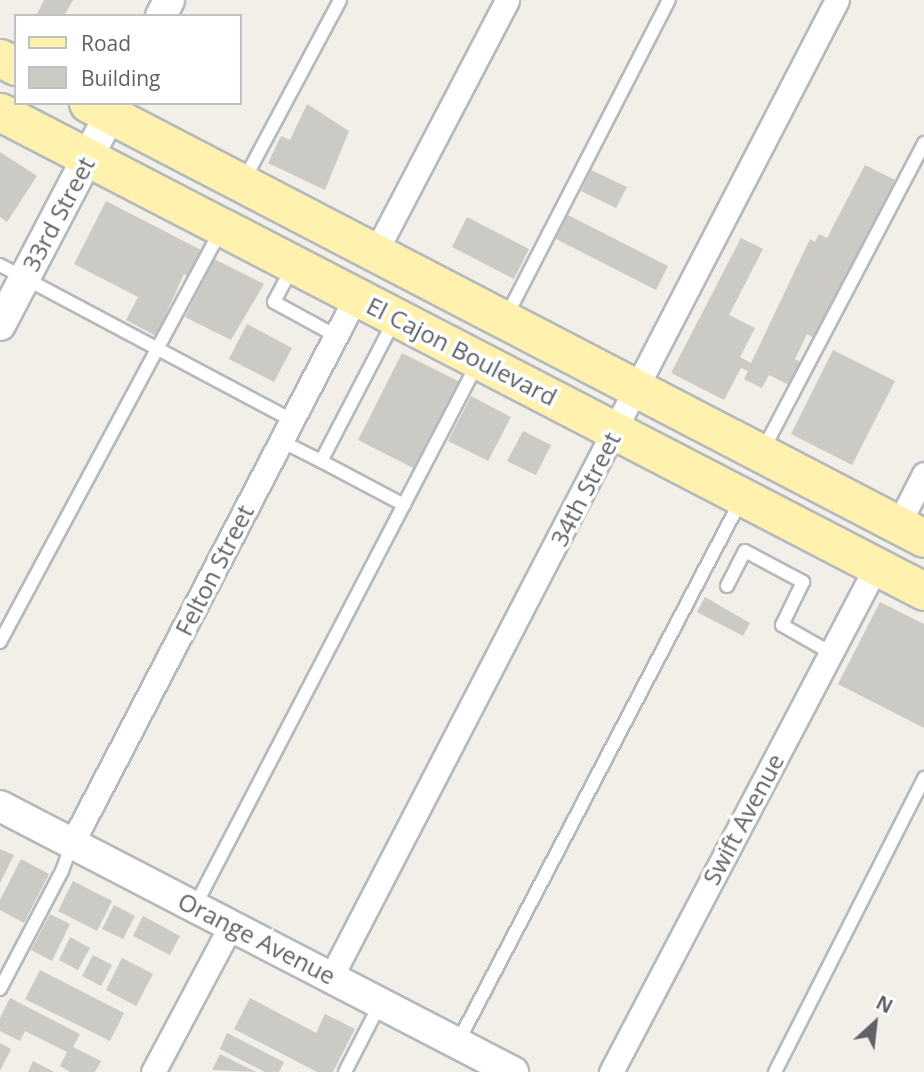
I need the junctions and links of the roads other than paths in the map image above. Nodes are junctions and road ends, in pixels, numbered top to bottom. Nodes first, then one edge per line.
1 (340, 0) edge
2 (507, 0) edge
3 (669, 0) edge
4 (837, 0) edge
5 (104, 107) edge
6 (0, 112) edge
7 (924, 143) edge
8 (88, 157) junction
9 (241, 184) junction
10 (221, 228) junction
11 (374, 253) junction
12 (294, 265) junction
13 (13, 271) edge
14 (356, 297) junction
15 (396, 317) junction
16 (504, 320) junction
17 (0, 326) edge
18 (336, 336) junction
19 (158, 348) junction
20 (478, 360) junction
21 (637, 389) junction
22 (292, 420) junction
23 (615, 429) junction
24 (281, 441) junction
25 (761, 454) junction
26 (321, 461) junction
27 (924, 474) edge
28 (742, 496) junction
29 (404, 505) junction
30 (911, 531) edge
31 (876, 567) junction
32 (727, 586) dead end
33 (924, 591) edge
34 (0, 642) edge
35 (831, 653) junction
36 (924, 778) edge
37 (0, 806) edge
38 (72, 843) junction
39 (195, 906) junction
40 (231, 925) junction
41 (331, 977) junction
42 (0, 989) edge
43 (381, 1003) junction
44 (458, 1043) junction
45 (153, 1072) edge
46 (345, 1072) edge
47 (513, 1072) edge
48 (611, 1072) edge
49 (775, 1072) edge

1 - 9 lane
2 - 11 street
3 - 16 lane
4 - 21 street, 34th Street
5 - 8 street, 33rd Street
5 - 9 main road, El Cajon Boulevard
6 - 8 main road, El Cajon Boulevard
7 - 25 lane
8 - 10 main road, El Cajon Boulevard
8 - 13 street, 33rd Street
9 - 11 main road, El Cajon Boulevard
10 - 12 main road, El Cajon Boulevard
10 - 19 lane
11 - 16 main road, El Cajon Boulevard
12 - 14 main road, El Cajon Boulevard
12 - 18 lane
13 - 17 street, 33rd Street
13 - 19 lane
14 - 15 main road, El Cajon Boulevard
14 - 18 street, Felton Street
15 - 20 main road, El Cajon Boulevard
15 - 26 lane
16 - 21 main road, El Cajon Boulevard
18 - 22 street, Felton Street
19 - 22 lane
19 - 34 lane
20 - 23 main road, El Cajon Boulevard
20 - 29 lane
21 - 23 street, 34th Street
21 - 25 main road, El Cajon Boulevard
22 - 24 street, Felton Street
23 - 28 main road, El Cajon Boulevard
23 - 41 street, 34th Street
24 - 26 lane
24 - 38 street, Felton Street
25 - 30 main road, El Cajon Boulevard
26 - 29 lane
27 - 30 street
28 - 31 main road, El Cajon Boulevard
28 - 44 lane
29 - 39 lane
31 - 33 main road, El Cajon Boulevard
31 - 35 street, Swift Avenue
32 - 35 lane
35 - 48 street, Swift Avenue
36 - 49 lane
37 - 38 street, Orange Avenue
38 - 39 street, Orange Avenue
38 - 42 lane
39 - 40 street, Orange Avenue
40 - 41 street, Orange Avenue
40 - 45 street
41 - 43 street, Orange Avenue
43 - 44 street, Orange Avenue
43 - 46 lane
44 - 47 street, Orange Avenue

